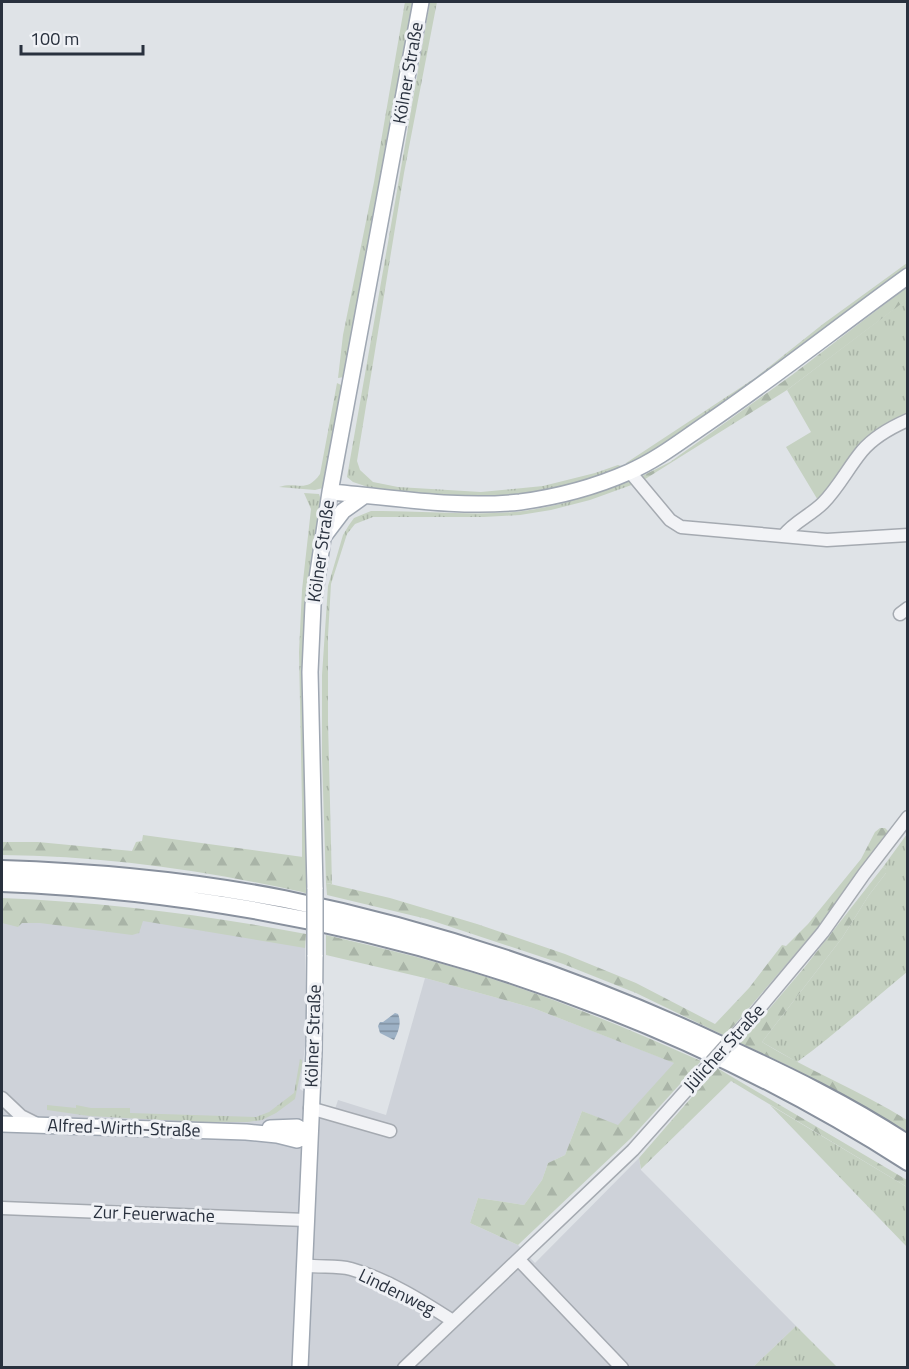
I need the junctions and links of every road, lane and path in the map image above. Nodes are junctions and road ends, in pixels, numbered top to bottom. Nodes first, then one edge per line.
1 (421, 2) edge
2 (908, 276) edge
3 (908, 420) edge
4 (630, 472) junction
5 (330, 492) junction
6 (364, 496) junction
7 (784, 535) junction
8 (908, 535) edge
9 (323, 539) junction
10 (908, 817) edge
11 (2, 869) edge
12 (2, 883) edge
13 (311, 1089) junction
14 (2, 1098) edge
15 (310, 1108) junction
16 (2, 1124) edge
17 (39, 1125) junction
18 (279, 1127) junction
19 (390, 1131) dead end
20 (246, 1132) junction
21 (309, 1134) junction
22 (908, 1144) edge
23 (908, 1162) edge
24 (2, 1208) edge
25 (306, 1220) junction
26 (519, 1260) junction
27 (304, 1265) junction
28 (453, 1321) junction
29 (300, 1368) edge
30 (404, 1368) edge
31 (622, 1368) edge

1 - 5 main road, Kölner Straße
2 - 4 main road
3 - 7 street
4 - 6 main road
4 - 7 street
5 - 6 main road
5 - 9 main road, Kölner Straße
6 - 9 main road
7 - 8 street
9 - 13 main road, Kölner Straße, bridge
10 - 26 street, Jülicher Straße, bridge
11 - 22 highway
12 - 23 highway
13 - 15 main road, Kölner Straße
13 - 18 main road
14 - 17 street
15 - 19 street, Kölner Straße
15 - 21 main road, Kölner Straße
16 - 17 main road, Alfred-Wirth-Straße
17 - 20 main road, Alfred-Wirth-Straße
18 - 20 main road, Alfred-Wirth-Straße
18 - 21 main road, Alfred-Wirth-Straße
20 - 21 main road, Alfred-Wirth-Straße
21 - 25 main road, Kölner Straße
24 - 25 street, Zur Feuerwache
25 - 27 main road, Kölner Straße
26 - 28 street, Jülicher Straße
26 - 31 street
27 - 28 street, Lindenweg
27 - 29 main road, Kölner Straße
28 - 30 street, Jülicher Straße

